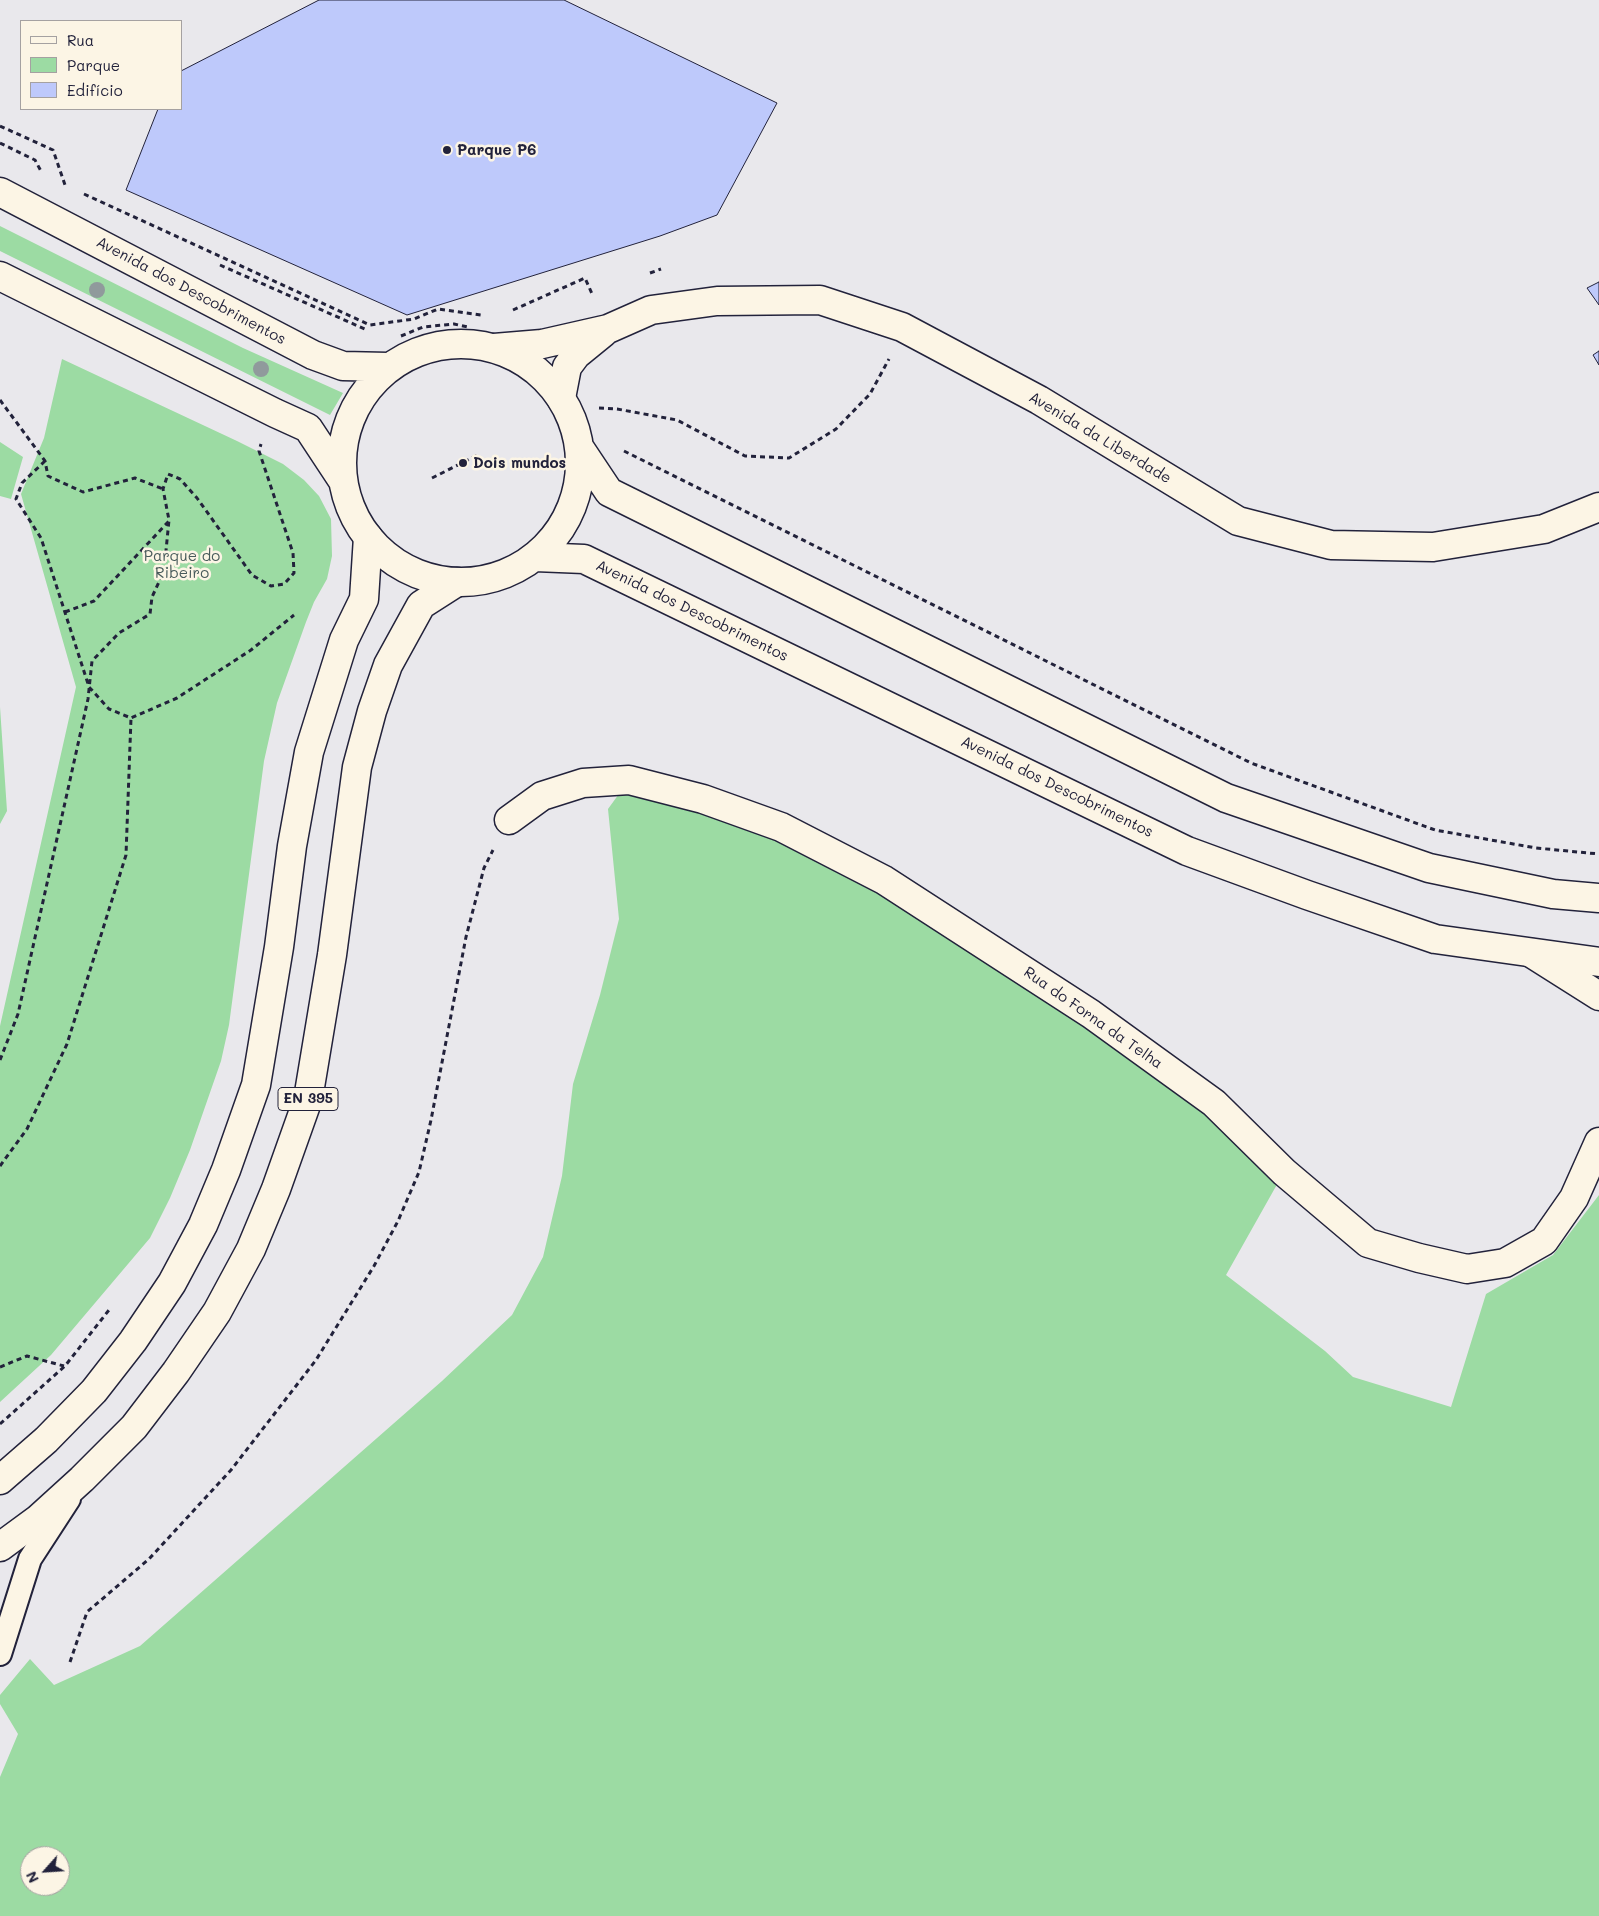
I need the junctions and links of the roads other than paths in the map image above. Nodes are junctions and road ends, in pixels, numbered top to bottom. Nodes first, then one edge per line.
1 (0, 192) edge
2 (0, 276) edge
3 (608, 330) junction
4 (494, 348) junction
5 (388, 367) junction
6 (561, 398) junction
7 (579, 448) junction
8 (343, 481) junction
9 (1599, 507) edge
10 (368, 538) junction
11 (534, 557) junction
12 (456, 582) junction
13 (509, 820) road end
14 (1599, 898) edge
15 (1531, 953) junction
16 (1599, 962) edge
17 (1599, 996) edge
18 (1599, 1142) edge
19 (82, 1479) junction
20 (0, 1480) edge
21 (0, 1547) edge
22 (0, 1654) edge

1 - 5 main road, Avenida dos Descobrimentos
2 - 8 main road
3 - 4 main road, Avenida da Liberdade
3 - 6 main road, Avenida da Liberdade
3 - 9 main road, Avenida da Liberdade
4 - 5 main road
4 - 6 main road
5 - 8 main road
6 - 7 main road
7 - 11 main road
7 - 14 main road
8 - 10 main road
10 - 12 main road
10 - 20 main road, EN 395
11 - 12 main road
11 - 15 main road, Avenida dos Descobrimentos
12 - 19 main road, EN 395
13 - 18 main road, Rua do Forna da Telha
15 - 16 main road, Avenida dos Descobrimentos
15 - 17 main road
19 - 21 main road, EN 395
19 - 22 lane

